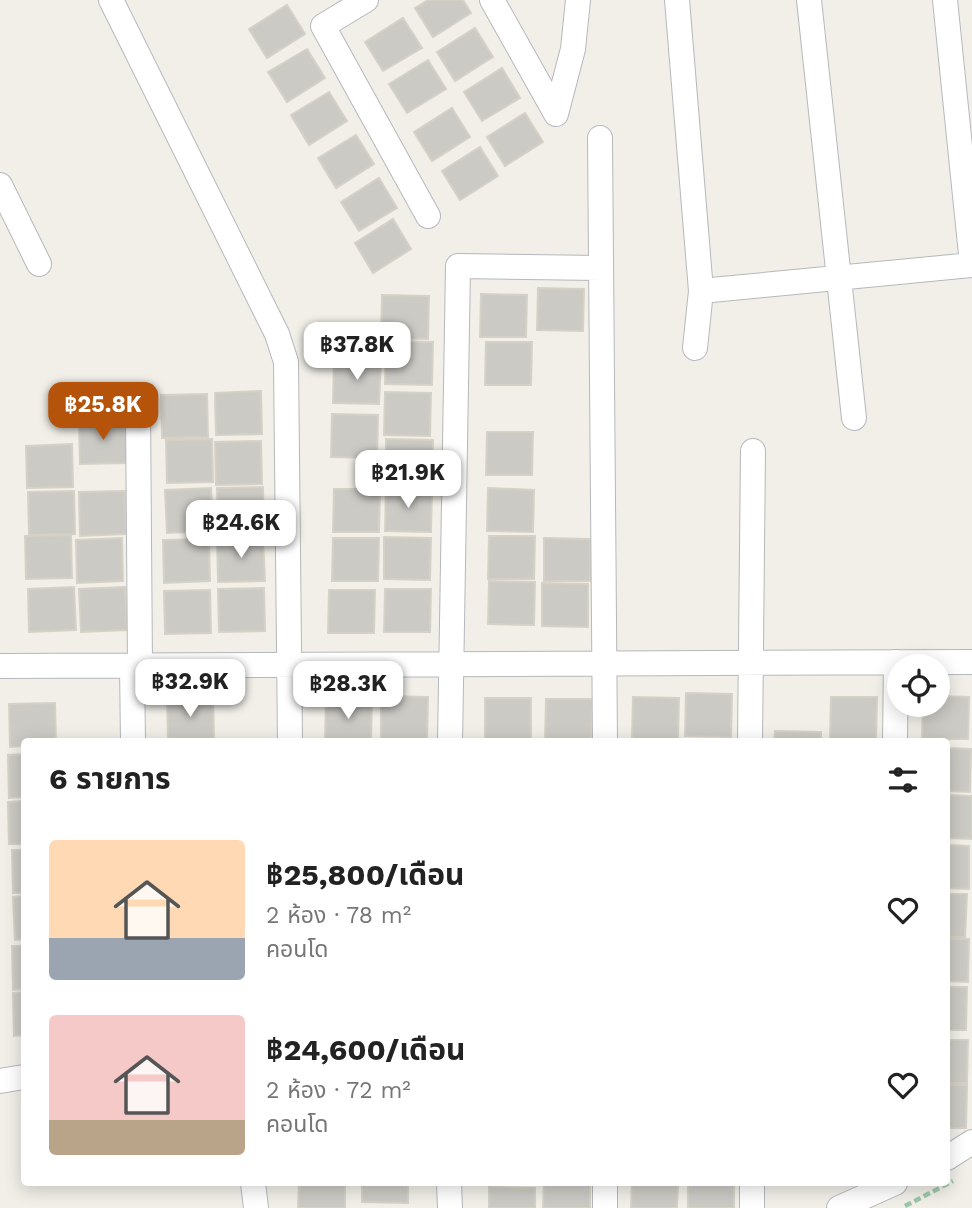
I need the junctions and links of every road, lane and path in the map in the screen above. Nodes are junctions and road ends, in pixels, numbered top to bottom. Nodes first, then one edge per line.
1 (111, 0) edge
2 (492, 0) edge
3 (578, 0) edge
4 (677, 0) edge
5 (809, 0) edge
6 (945, 0) edge
7 (364, 1) edge
8 (600, 138) dead end
9 (0, 185) edge
10 (428, 216) dead end
11 (39, 264) dead end
12 (972, 265) edge
13 (598, 268) junction
14 (839, 278) junction
15 (701, 291) junction
16 (695, 348) dead end
17 (138, 410) dead end
18 (854, 418) dead end
19 (753, 451) dead end
20 (887, 662) edge
21 (950, 662) edge
22 (972, 662) edge
23 (750, 663) junction
24 (450, 664) junction
25 (605, 664) junction
26 (290, 665) junction
27 (0, 666) edge
28 (136, 666) junction
29 (895, 717) edge
30 (133, 738) edge
31 (290, 738) edge
32 (450, 738) edge
33 (605, 738) edge
34 (750, 738) edge
35 (895, 738) edge
36 (21, 1078) edge
37 (0, 1081) edge
38 (972, 1142) edge
39 (953, 1167) edge
40 (253, 1186) edge
41 (449, 1186) edge
42 (605, 1186) edge
43 (752, 1186) edge
44 (887, 1186) edge
45 (929, 1186) edge
46 (256, 1208) edge
47 (450, 1208) edge
48 (605, 1208) edge
49 (752, 1208) edge
50 (839, 1208) edge
51 (901, 1208) edge

1 - 26 street
2 - 3 street
4 - 15 street
5 - 14 street
6 - 12 street
7 - 10 street
8 - 13 street
9 - 11 street
12 - 14 street
13 - 24 street
13 - 25 street
14 - 15 street
14 - 18 street
15 - 16 street
17 - 28 street
19 - 23 street
20 - 23 street
21 - 22 street
23 - 25 street
23 - 34 street
24 - 25 street
24 - 26 street
24 - 32 street
25 - 33 street
26 - 28 street
26 - 31 street
27 - 28 street
28 - 30 street
29 - 35 street
36 - 37 street
38 - 39 street
40 - 46 street
41 - 47 street
42 - 48 street
43 - 49 street
44 - 50 street
45 - 51 path

